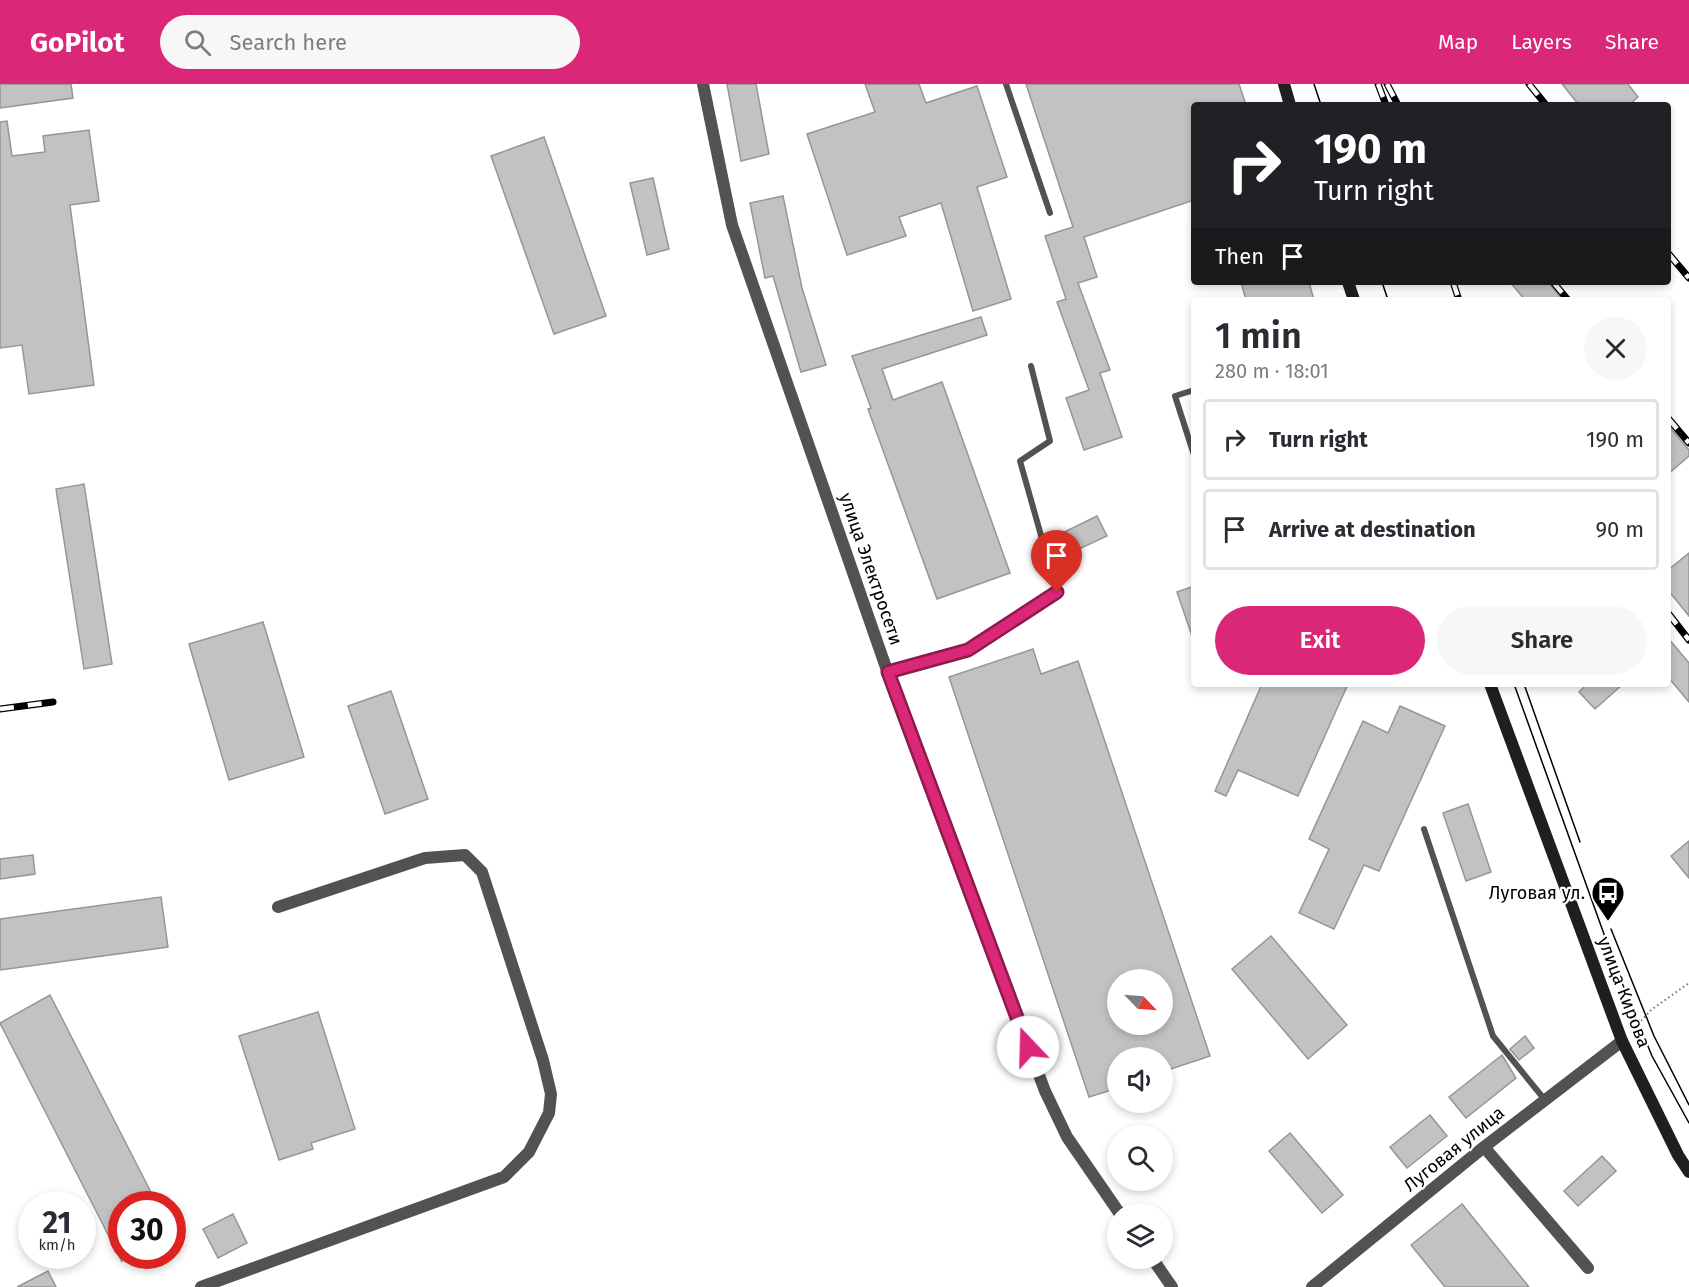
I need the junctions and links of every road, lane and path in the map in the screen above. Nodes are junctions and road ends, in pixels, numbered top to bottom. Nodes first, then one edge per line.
1 (703, 84) edge
2 (1006, 84) edge
3 (1284, 84) edge
4 (1289, 102) edge
5 (1050, 213) dead end
6 (1031, 366) dead end
7 (1191, 391) edge
8 (1191, 447) edge
9 (888, 672) junction
10 (1491, 687) edge
11 (1424, 829) dead end
12 (278, 907) dead end
13 (1689, 983) edge
14 (1622, 1041) junction
15 (1545, 1100) junction
16 (1484, 1147) junction
17 (1689, 1172) edge
18 (1112, 1203) edge
19 (1588, 1268) dead end
20 (1160, 1269) edge
21 (201, 1287) edge
22 (1172, 1287) edge
23 (1312, 1287) edge

1 - 9 street, улица Электросети
2 - 5 lane
3 - 4 main road
6 - 9 lane
7 - 8 lane
9 - 18 street, улица Электросети
10 - 14 main road, улица Кирова
11 - 15 lane
12 - 21 street
13 - 14 path
14 - 15 street, Луговая улица
14 - 17 main road, улица Кирова
15 - 16 street, Луговая улица
16 - 19 street
16 - 23 street, Луговая улица
20 - 22 street

